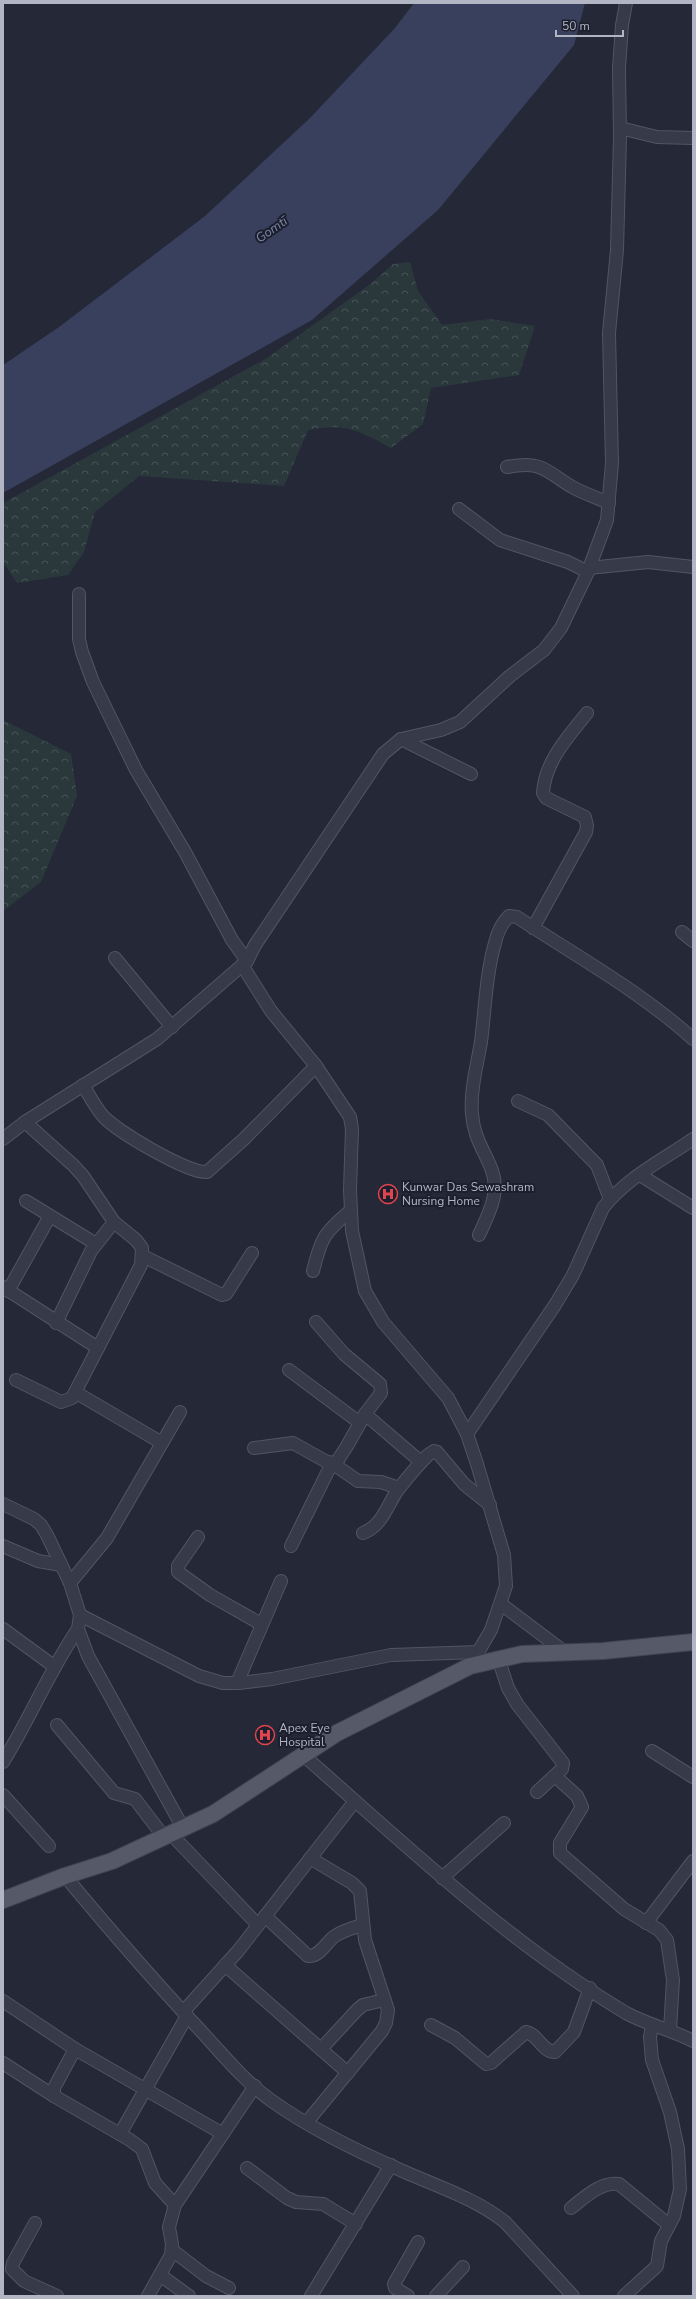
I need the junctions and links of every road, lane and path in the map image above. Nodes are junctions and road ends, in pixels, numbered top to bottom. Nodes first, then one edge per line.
1 (626, 3) edge
2 (620, 128) junction
3 (693, 138) edge
4 (507, 467) dead end
5 (609, 503) junction
6 (460, 509) dead end
7 (693, 567) edge
8 (589, 570) junction
9 (79, 594) dead end
10 (587, 713) dead end
11 (401, 739) junction
12 (471, 774) dead end
13 (533, 928) junction
14 (682, 932) dead end
15 (693, 941) edge
16 (115, 958) dead end
17 (244, 963) junction
18 (172, 1026) junction
19 (693, 1039) edge
20 (316, 1066) junction
21 (83, 1085) junction
22 (518, 1100) dead end
23 (25, 1122) junction
24 (3, 1139) edge
25 (693, 1139) edge
26 (640, 1175) junction
27 (610, 1199) junction
28 (26, 1201) dead end
29 (691, 1203) edge
30 (350, 1211) junction
31 (50, 1216) junction
32 (114, 1222) junction
33 (479, 1235) dead end
34 (96, 1244) junction
35 (252, 1253) dead end
36 (143, 1256) junction
37 (313, 1271) dead end
38 (6, 1289) edge
39 (316, 1322) dead end
40 (56, 1323) junction
41 (98, 1348) junction
42 (289, 1370) dead end
43 (16, 1380) dead end
44 (75, 1392) junction
45 (180, 1412) dead end
46 (363, 1419) junction
47 (467, 1434) junction
48 (162, 1443) junction
49 (254, 1448) dead end
50 (421, 1462) junction
51 (332, 1463) junction
52 (399, 1488) junction
53 (3, 1504) edge
54 (490, 1505) junction
55 (363, 1533) dead end
56 (198, 1537) dead end
57 (3, 1546) edge
58 (291, 1546) dead end
59 (61, 1565) junction
60 (281, 1581) dead end
61 (70, 1583) junction
62 (501, 1604) junction
63 (80, 1615) junction
64 (261, 1624) junction
65 (3, 1629) edge
66 (78, 1629) junction
67 (693, 1642) edge
68 (479, 1652) junction
69 (566, 1653) junction
70 (498, 1658) junction
71 (470, 1666) junction
72 (55, 1667) junction
73 (237, 1683) junction
74 (57, 1725) dead end
75 (652, 1751) dead end
76 (302, 1754) junction
77 (3, 1762) edge
78 (555, 1776) junction
79 (693, 1777) edge
80 (537, 1792) dead end
81 (3, 1795) edge
82 (355, 1801) junction
83 (504, 1823) dead end
84 (172, 1833) junction
85 (49, 1846) dead end
86 (310, 1858) junction
87 (693, 1861) edge
88 (65, 1876) junction
89 (442, 1878) junction
90 (3, 1900) edge
91 (262, 1921) junction
92 (646, 1923) junction
93 (362, 1925) junction
94 (225, 1964) junction
95 (590, 1988) junction
96 (384, 2000) junction
97 (3, 2001) edge
98 (185, 2014) junction
99 (432, 2024) dead end
100 (652, 2025) junction
101 (670, 2030) junction
102 (693, 2041) edge
103 (75, 2049) junction
104 (321, 2049) junction
105 (3, 2063) edge
106 (348, 2073) junction
107 (255, 2086) junction
108 (146, 2090) junction
109 (54, 2096) junction
110 (307, 2122) junction
111 (120, 2134) junction
112 (223, 2134) junction
113 (391, 2166) junction
114 (247, 2168) dead end
115 (175, 2205) junction
116 (572, 2208) dead end
117 (35, 2223) dead end
118 (356, 2224) junction
119 (669, 2225) junction
120 (418, 2242) dead end
121 (172, 2250) junction
122 (462, 2267) dead end
123 (160, 2275) junction
124 (229, 2288) dead end
125 (57, 2296) edge
126 (148, 2296) edge
127 (189, 2296) edge
128 (311, 2296) edge
129 (408, 2296) edge
130 (436, 2296) edge
131 (573, 2296) edge
132 (624, 2296) edge

1 - 2 street
2 - 3 street
2 - 5 street
4 - 5 street
5 - 8 street
6 - 8 street
7 - 8 street
8 - 11 street
9 - 17 street
10 - 13 street
11 - 12 street
11 - 17 street
13 - 19 street
13 - 33 street
14 - 15 street
16 - 18 street
17 - 18 street
17 - 20 street
18 - 21 street
20 - 21 street
20 - 30 street
21 - 23 street
22 - 27 street
23 - 24 street
23 - 32 street
25 - 26 street
26 - 27 street
26 - 29 street
27 - 47 street
28 - 31 street
30 - 37 street
30 - 47 street
31 - 34 street
31 - 38 street
32 - 34 street
32 - 36 street
34 - 40 street
35 - 36 street
36 - 41 street
38 - 40 street
39 - 46 street
40 - 41 street
41 - 44 street
42 - 46 street
43 - 44 street
44 - 48 street
45 - 48 street
46 - 50 street
46 - 51 street
47 - 54 street
48 - 61 street
49 - 51 street
50 - 52 street
50 - 54 street
51 - 52 street
51 - 58 street
52 - 55 street
53 - 59 street
54 - 62 street
56 - 64 street
57 - 59 street
59 - 61 street
60 - 64 street
61 - 63 street
62 - 68 street
62 - 69 street
63 - 66 street
63 - 73 street
64 - 73 street
65 - 72 street
66 - 72 street
66 - 84 street
67 - 69 main road
68 - 71 street
68 - 73 street
69 - 70 main road
70 - 71 main road
70 - 78 street
71 - 76 main road
72 - 77 street
74 - 84 street
75 - 79 street
76 - 82 street
76 - 84 main road
78 - 80 street
78 - 92 street
81 - 85 street
82 - 86 street
82 - 89 street
83 - 89 street
84 - 88 main road
84 - 91 street
86 - 91 street
86 - 93 street
87 - 92 street
88 - 90 main road
88 - 98 street
89 - 95 street
91 - 93 street
91 - 94 street
92 - 101 street
93 - 96 street
94 - 98 street
94 - 104 street
95 - 99 street
95 - 100 street
96 - 104 street
96 - 106 street
97 - 103 street
98 - 107 street
98 - 108 street
100 - 101 street
100 - 119 street
101 - 102 street
103 - 108 street
103 - 109 street
104 - 106 street
105 - 109 street
106 - 110 street
107 - 110 street
107 - 112 street
108 - 111 street
108 - 112 street
109 - 111 street
110 - 113 street
111 - 115 street
112 - 115 street
113 - 118 street
113 - 131 street
114 - 118 street
115 - 121 street
116 - 119 street
117 - 125 street
118 - 128 street
119 - 132 street
120 - 129 street
121 - 123 street
121 - 124 street
122 - 130 street
123 - 126 street
123 - 127 street

